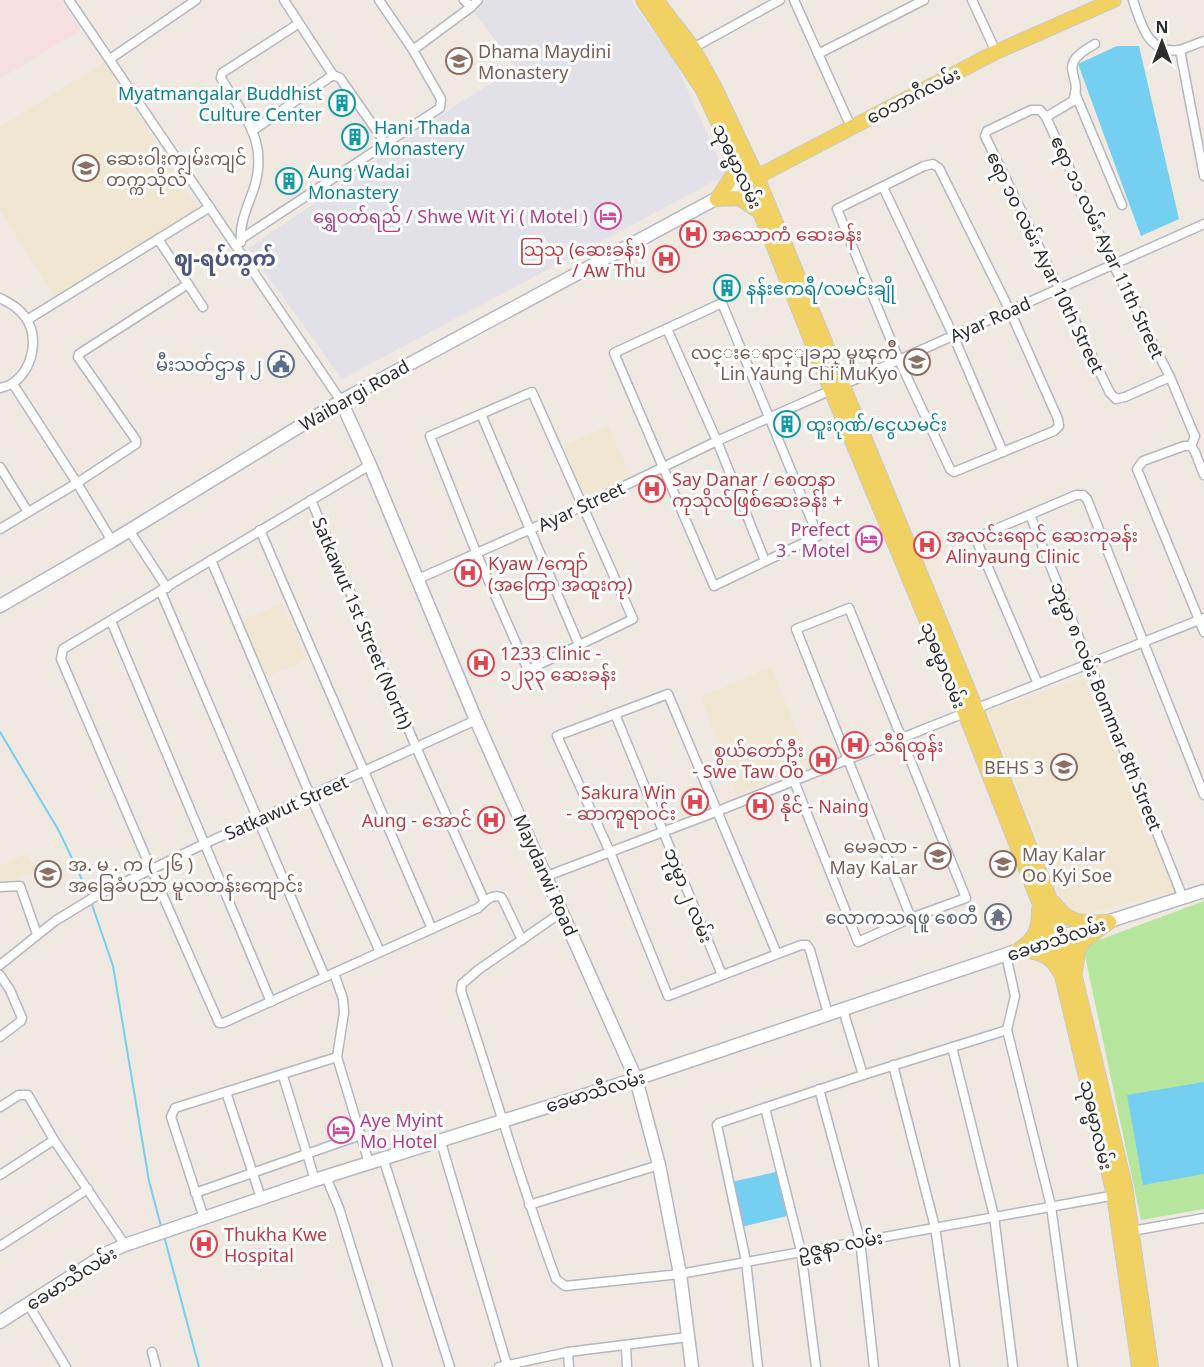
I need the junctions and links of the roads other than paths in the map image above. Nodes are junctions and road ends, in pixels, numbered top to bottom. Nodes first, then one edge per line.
1 (69, 0) edge
2 (196, 0) edge
3 (284, 0) edge
4 (379, 0) edge
5 (464, 0) edge
6 (478, 0) edge
7 (643, 0) edge
8 (657, 0) edge
9 (780, 0) edge
10 (794, 0) edge
11 (924, 0) edge
12 (972, 0) edge
13 (1114, 0) edge
14 (1133, 0) edge
15 (471, 7) junction
16 (298, 24) junction
17 (1204, 41) edge
18 (1095, 44) dead end
19 (693, 48) junction
20 (413, 50) junction
21 (1180, 50) junction
22 (996, 52) junction
23 (818, 54) junction
24 (110, 59) junction
25 (333, 75) junction
26 (1075, 93) junction
27 (1046, 117) junction
28 (851, 127) junction
29 (252, 131) junction
30 (386, 144) junction
31 (738, 151) junction
32 (785, 162) junction
33 (1204, 176) edge
34 (752, 179) junction
35 (883, 187) junction
36 (717, 199) junction
37 (1122, 205) dead end
38 (210, 207) junction
39 (764, 209) junction
40 (1204, 224) edge
41 (158, 239) junction
42 (241, 239) junction
43 (242, 254) junction
44 (1113, 264) junction
45 (188, 284) junction
46 (1059, 288) junction
47 (0, 298) edge
48 (203, 307) dead end
49 (1010, 311) junction
50 (27, 320) junction
51 (667, 329) junction
52 (953, 335) junction
53 (899, 360) junction
54 (1170, 377) junction
55 (13, 384) junction
56 (0, 388) edge
57 (836, 388) junction
58 (341, 401) junction
59 (481, 414) junction
60 (771, 418) junction
61 (717, 441) junction
62 (1191, 446) junction
63 (1003, 452) junction
64 (370, 465) junction
65 (0, 466) edge
66 (663, 468) junction
67 (1204, 475) edge
68 (77, 483) junction
69 (311, 500) junction
70 (583, 506) junction
71 (28, 512) junction
72 (1030, 515) junction
73 (0, 529) edge
74 (530, 529) junction
75 (129, 530) junction
76 (260, 530) junction
77 (112, 542) junction
78 (476, 552) junction
79 (211, 560) junction
80 (765, 561) junction
81 (418, 579) junction
82 (164, 590) junction
83 (0, 606) edge
84 (1202, 619) edge
85 (111, 621) junction
86 (1204, 632) edge
87 (1143, 641) junction
88 (579, 645) junction
89 (1090, 662) junction
90 (1038, 684) junction
91 (970, 711) junction
92 (615, 714) junction
93 (476, 720) junction
94 (901, 738) junction
95 (416, 747) junction
96 (847, 760) junction
97 (365, 771) junction
98 (795, 781) junction
99 (310, 795) junction
100 (1204, 795) edge
101 (718, 811) junction
102 (257, 819) junction
103 (663, 831) junction
104 (204, 844) junction
105 (610, 852) junction
106 (151, 869) junction
107 (547, 876) junction
108 (0, 887) edge
109 (1204, 891) edge
110 (1183, 898) junction
111 (1044, 899) junction
112 (484, 900) junction
113 (562, 912) junction
114 (911, 918) junction
115 (1109, 922) junction
116 (432, 929) junction
117 (37, 934) junction
118 (1058, 938) junction
119 (522, 940) junction
120 (380, 952) junction
121 (1012, 952) junction
122 (777, 954) junction
123 (0, 965) edge
124 (334, 973) junction
125 (0, 975) edge
126 (722, 975) junction
127 (325, 977) junction
128 (1069, 978) junction
129 (271, 1002) junction
130 (843, 1010) junction
131 (828, 1014) junction
132 (1006, 1030) junction
133 (0, 1037) edge
134 (952, 1047) junction
135 (337, 1057) junction
136 (893, 1065) junction
137 (863, 1075) junction
138 (283, 1076) junction
139 (636, 1079) junction
140 (819, 1089) junction
141 (226, 1092) junction
142 (0, 1107) edge
143 (765, 1108) junction
144 (504, 1120) junction
145 (361, 1136) junction
146 (440, 1139) junction
147 (54, 1140) junction
148 (307, 1154) junction
149 (383, 1158) junction
150 (369, 1162) junction
151 (659, 1165) junction
152 (253, 1173) junction
153 (0, 1175) edge
154 (320, 1178) junction
155 (88, 1189) junction
156 (195, 1193) junction
157 (1120, 1194) junction
158 (261, 1198) junction
159 (529, 1205) junction
160 (1051, 1206) junction
161 (994, 1216) junction
162 (204, 1218) junction
163 (1204, 1218) edge
164 (935, 1227) junction
165 (1132, 1231) junction
166 (860, 1240) junction
167 (125, 1245) junction
168 (0, 1246) edge
169 (801, 1251) junction
170 (746, 1261) junction
171 (680, 1274) junction
172 (28, 1304) junction
173 (0, 1322) edge
174 (688, 1337) junction
175 (626, 1346) junction
176 (153, 1352) dead end
177 (568, 1352) junction
178 (503, 1366) edge
179 (66, 1367) edge
180 (156, 1367) edge
181 (388, 1367) edge
182 (450, 1367) edge
183 (569, 1367) edge
184 (627, 1367) edge
185 (692, 1367) edge
186 (758, 1367) edge
187 (816, 1367) edge
188 (874, 1367) edge
189 (955, 1367) edge
190 (1013, 1367) edge
191 (1073, 1367) edge
192 (1139, 1367) edge
193 (1151, 1367) edge

1 - 24 street
2 - 24 street
3 - 16 street
4 - 20 street
5 - 15 street
6 - 15 street
7 - 31 main road, သုဓမ္မာလမ်း
8 - 19 main road, သုဓမ္မာလမ်း
9 - 19 street
10 - 23 street
11 - 23 street
12 - 22 street
13 - 22 main road, ဝေဘာဂီလမ်း
14 - 21 street
15 - 20 street
16 - 25 street
16 - 29 street
17 - 21 street
18 - 26 street
19 - 31 main road, သုဓမ္မာလမ်း
20 - 30 street
21 - 33 street
22 - 28 main road, ဝေဘာဂီလမ်း
23 - 28 street
24 - 38 street
25 - 29 street
25 - 30 street
26 - 27 street
26 - 37 street
27 - 44 street, ဧရာ ၁၁ လမ်း Ayar 11th Street
27 - 46 street, ဧရာ ၁၀ လမ်း Ayar 10th Street
28 - 32 main road, ဝေဘာဂီလမ်း
29 - 42 street
30 - 42 street
31 - 32 main road
31 - 34 main road, သုဓမ္မာလမ်း
31 - 36 main road
32 - 34 main road, ဝေဘာဂီလမ်း
32 - 39 main road
34 - 36 street, ဝေဘာဂီလမ်း
34 - 39 main road, သုဓမ္မာလမ်း
35 - 49 street
35 - 52 street
35 - 53 street
36 - 39 main road
36 - 58 street, Waibargi Road
38 - 41 street
38 - 43 street
39 - 57 main road, သုဓမ္မာလမ်း
40 - 44 street, Ayar Road
41 - 45 street
41 - 50 street
42 - 43 street
43 - 58 street
44 - 46 street, Ayar Road
44 - 54 street, ဧရာ ၁၁ လမ်း Ayar 11th Street
45 - 48 street
45 - 68 street
46 - 49 street, Ayar Road
46 - 54 street, ဧရာ ၁၀ လမ်း Ayar 10th Street
47 - 50 street
49 - 52 street, Ayar Road
49 - 63 street
50 - 55 street
51 - 60 street
51 - 61 street
51 - 66 street
52 - 53 street, Ayar Road
52 - 63 street
53 - 57 street, Ayar Road
53 - 63 street
54 - 62 street, ဧရာ ၁၁ လမ်း Ayar 11th Street
55 - 56 street
55 - 68 street
57 - 60 street, Ayar Street
57 - 91 main road, သုဓမ္မာလမ်း
58 - 64 street, Maydarwi Road
58 - 75 street, Waibargi Road
59 - 70 street
59 - 74 street
59 - 78 street
60 - 61 street, Ayar Street
60 - 80 street
61 - 66 street, Ayar Street
61 - 80 street
62 - 67 street, ဧရာ ၁၁ လမ်း Ayar 11th Street
62 - 84 street
64 - 69 street
64 - 81 street, Maydarwi Road
65 - 71 street
66 - 70 street, Ayar Street
66 - 80 street
68 - 71 street
68 - 77 street
69 - 76 street
69 - 95 street, Satkawut 1st Street (North)
70 - 74 street, Ayar Street
70 - 88 street
71 - 73 street
72 - 87 street
72 - 89 street, ဘုမ္မာ ၈ လမ်း Bommar 8th Street
72 - 90 street
74 - 78 street, Ayar Street
74 - 88 street
75 - 77 street, Waibargi Road
75 - 82 street
76 - 79 street
76 - 97 street
77 - 83 street, Waibargi Road
78 - 81 street, Ayar Street
78 - 88 street
79 - 82 street
79 - 99 street
81 - 93 street, Maydarwi Road
82 - 85 street
82 - 102 street
84 - 86 street
84 - 87 street
85 - 104 street
85 - 106 street
87 - 89 street
87 - 100 street
89 - 90 street
89 - 110 street, ဘုမ္မာ ၈ လမ်း Bommar 8th Street
90 - 91 street
91 - 94 street
91 - 111 main road, သုဓမ္မာလမ်း
92 - 101 street
92 - 103 street, ဘုမ္မာ ၂ လမ်း
92 - 105 street
93 - 95 street, Satkawut Street
93 - 107 street, Maydarwi Road
94 - 96 street
94 - 96 street
94 - 114 street
95 - 97 street, Satkawut Street
95 - 112 street, Satkawut 1st Street (North)
96 - 98 street
96 - 114 street
97 - 99 street, Satkawut Street
97 - 116 street
98 - 101 street
98 - 114 street
99 - 102 street, Satkawut Street
99 - 120 street
101 - 103 street
101 - 122 street
102 - 104 street, Satkawut Street
102 - 127 street
103 - 105 street
103 - 126 street, ဘုမ္မာ ၂ လမ်း
104 - 106 street, Satkawut Street
104 - 129 street
105 - 107 street
105 - 126 street
106 - 117 street, Satkawut Street
106 - 129 street
107 - 113 street, Maydarwi Road
108 - 117 street
109 - 110 street, ခေမာသီလမ်း
110 - 115 street, ခေမာသီလမ်း
111 - 115 main road
111 - 118 main road, သုဓမ္မာလမ်း
111 - 121 main road
112 - 116 street
112 - 119 street
113 - 119 street
113 - 139 street, Maydarwi Road
115 - 118 street, ခေမာသီလမ်း
115 - 128 main road
116 - 120 street
117 - 123 street, Satkawut Street
118 - 121 street, ခေမာသီလမ်း
118 - 128 main road, သုဓမ္မာလမ်း
119 - 144 street
120 - 124 street
121 - 128 main road
121 - 130 street, ခေမာသီလမ်း
121 - 132 street
122 - 126 street
122 - 131 street
124 - 127 street
124 - 135 street
125 - 133 street
127 - 129 street
128 - 157 main road, သုဓမ္မာလမ်း
130 - 131 street, ခေမာသီလမ်း
130 - 137 street
131 - 139 street, ခေမာသီလမ်း
132 - 134 street
132 - 160 street
134 - 136 street
134 - 161 street
135 - 138 street
135 - 145 street
136 - 137 street
136 - 164 street
137 - 140 street
138 - 141 street
138 - 148 street
139 - 144 street, ခေမာသီလမ်း
139 - 151 street, Maydarwi Road
140 - 143 street
140 - 166 street
141 - 152 street
141 - 156 street
142 - 147 street
143 - 169 street
143 - 170 street
144 - 146 street, ခေမာသီလမ်း
144 - 159 street
145 - 148 street
145 - 150 street
146 - 149 street, ခေမာသီလမ်း
146 - 178 street
147 - 153 street
147 - 155 street
148 - 152 street
148 - 154 street
149 - 150 street, ခေမာသီလမ်း
149 - 182 street
150 - 154 street, ခေမာသီလမ်း
151 - 159 street
151 - 171 street, Maydarwi Road
152 - 156 street
152 - 158 street
154 - 158 street, ခေမာသီလမ်း
154 - 181 street
155 - 167 street
155 - 168 street
156 - 162 street
157 - 160 street, ဥဇ္ဇနာ လမ်း
157 - 165 main road, သုဓမ္မာလမ်း
157 - 192 main road, သုဓမ္မာလမ်း
158 - 162 street, ခေမာသီလမ်း
159 - 171 street, ဥဇ္ဇနာ လမ်း
160 - 161 street, ဥဇ္ဇနာ လမ်း
160 - 191 street
161 - 164 street, ဥဇ္ဇနာ လမ်း
161 - 190 street
162 - 167 street, ခေမာသီလမ်း
163 - 165 street
164 - 166 street, ဥဇ္ဇနာ လမ်း
164 - 189 street
165 - 193 main road, သုဓမ္မာလမ်း
166 - 169 street, ဥဇ္ဇနာ လမ်း
166 - 188 street
167 - 172 street, ခေမာသီလမ်း
169 - 170 street, ဥဇ္ဇနာ လမ်း
169 - 187 street
170 - 171 street, ဥဇ္ဇနာ လမ်း
170 - 186 street
171 - 174 street, Maydarwi Road
172 - 173 street, ခေမာသီလမ်း
172 - 179 street
174 - 175 street
174 - 185 street, Maydarwi Road
175 - 177 street
175 - 184 street
176 - 180 street
177 - 178 street
177 - 183 street

